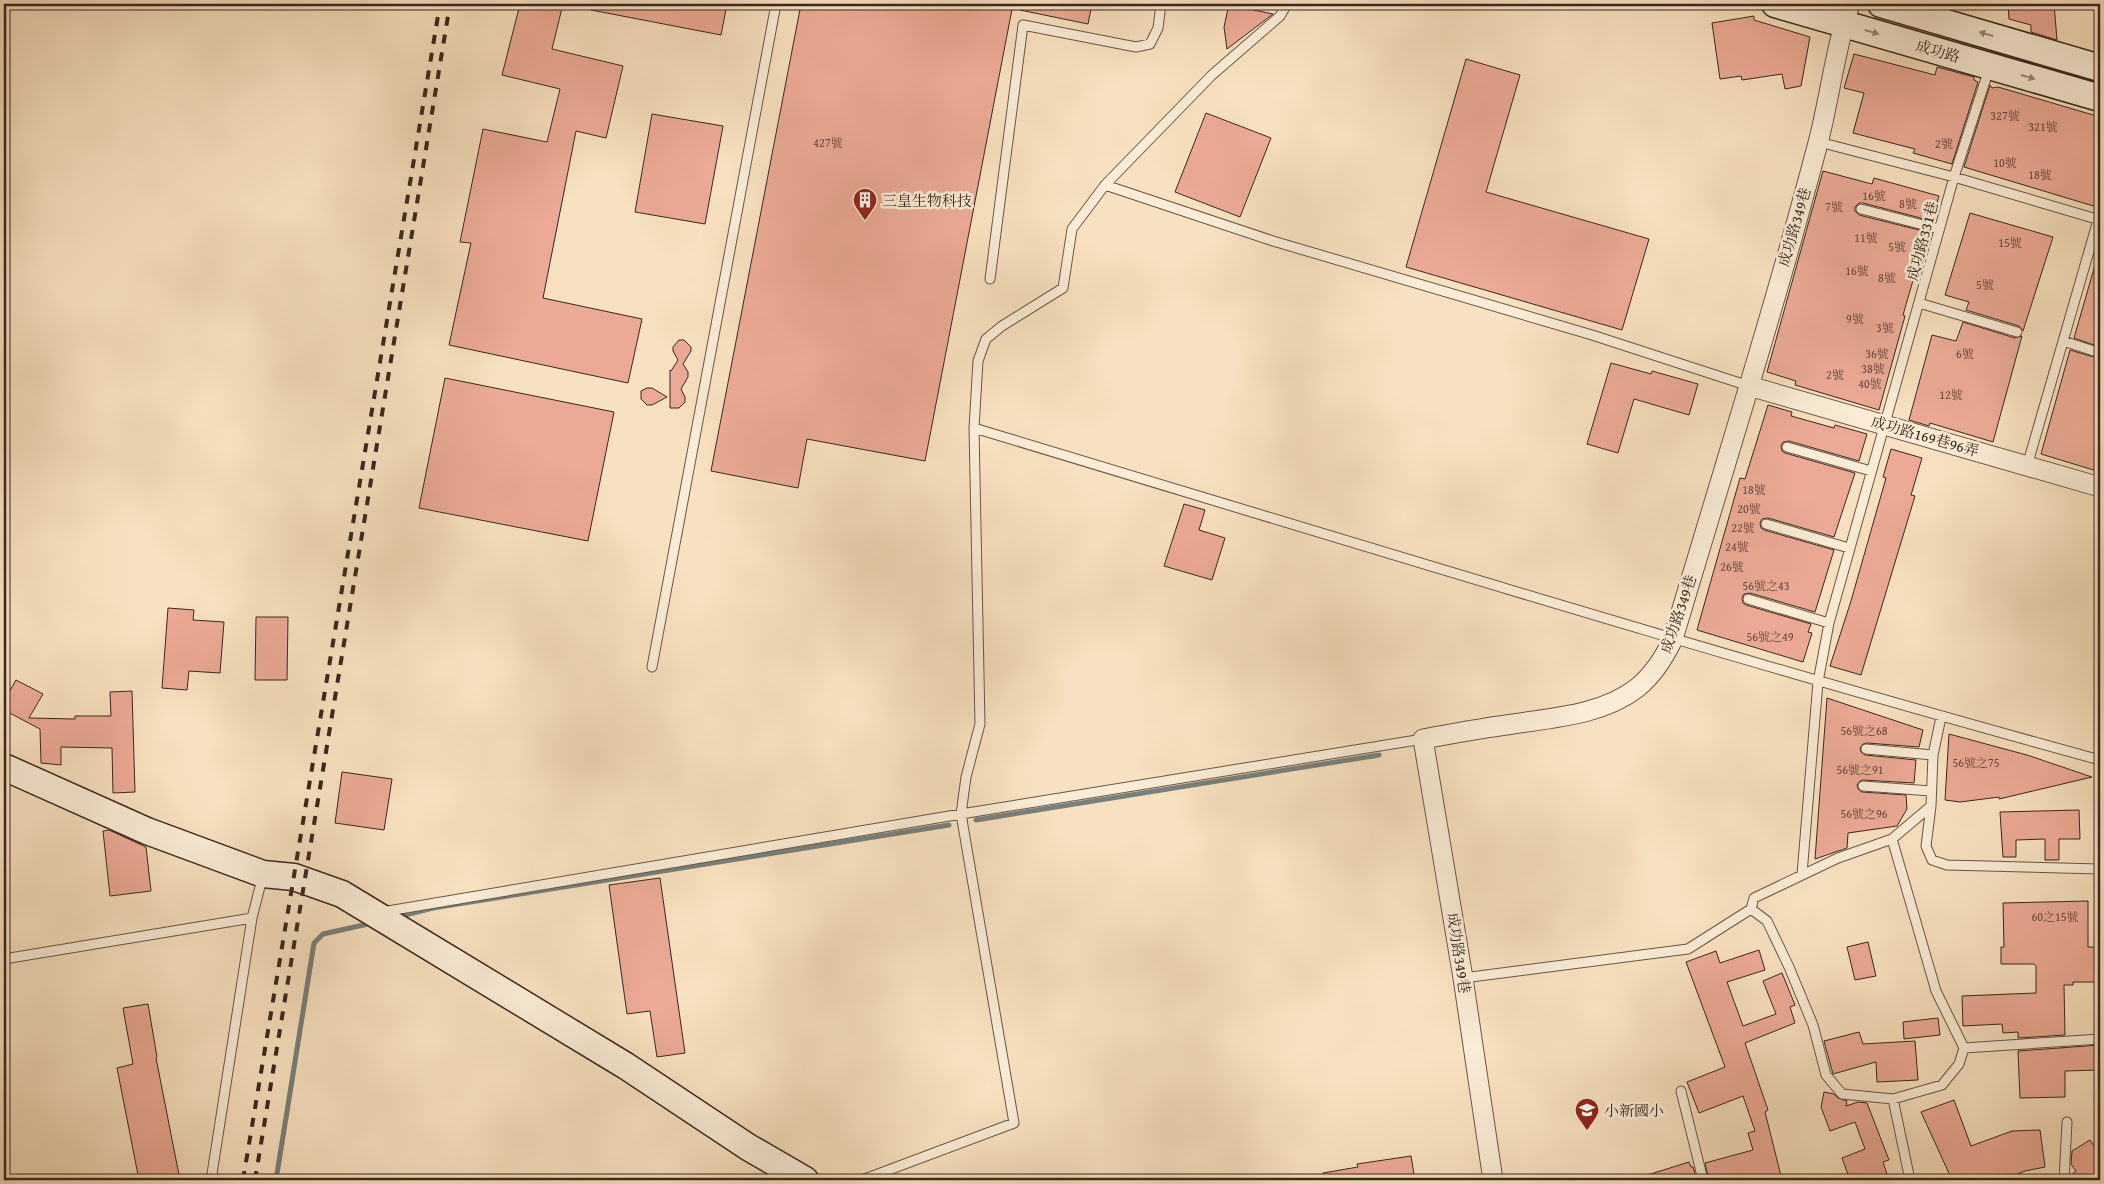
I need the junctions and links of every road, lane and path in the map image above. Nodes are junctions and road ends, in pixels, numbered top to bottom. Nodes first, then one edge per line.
1 (776, 4) edge
2 (1161, 4) edge
3 (1287, 4) edge
4 (1775, 4) edge
5 (1881, 4) edge
6 (1815, 9) edge
7 (1846, 14) edge
8 (1990, 66) junction
9 (2100, 68) edge
10 (2100, 98) edge
11 (1819, 142) junction
12 (1954, 176) junction
13 (1105, 185) junction
14 (1861, 209) dead end
15 (2099, 220) edge
16 (1939, 229) junction
17 (990, 279) dead end
18 (1919, 303) junction
19 (2016, 332) dead end
20 (2063, 341) junction
21 (2100, 352) edge
22 (1749, 386) junction
23 (1884, 424) junction
24 (974, 428) junction
25 (1787, 447) dead end
26 (2027, 466) junction
27 (1871, 471) junction
28 (2100, 487) edge
29 (1766, 524) dead end
30 (1850, 548) junction
31 (1748, 599) dead end
32 (1829, 623) junction
33 (1673, 639) junction
34 (652, 667) dead end
35 (1818, 682) junction
36 (1941, 717) junction
37 (1423, 739) junction
38 (1866, 749) dead end
39 (1934, 755) junction
40 (2100, 760) edge
41 (4, 767) edge
42 (1863, 786) dead end
43 (1931, 791) junction
44 (1932, 806) junction
45 (961, 814) junction
46 (1892, 839) junction
47 (2100, 870) edge
48 (263, 874) junction
49 (1802, 874) junction
50 (1751, 909) junction
51 (377, 914) junction
52 (252, 918) junction
53 (4, 959) edge
54 (1463, 978) junction
55 (2100, 1040) edge
56 (1964, 1048) junction
57 (1681, 1091) dead end
58 (1893, 1099) junction
59 (2067, 1122) dead end
60 (211, 1180) edge
61 (804, 1180) edge
62 (862, 1180) edge
63 (1493, 1180) edge
64 (1704, 1180) edge
65 (1910, 1180) edge
66 (2064, 1180) edge

1 - 34 lane
2 - 17 lane
3 - 13 lane
4 - 6 street, 成功路
9 -> 5 street, 成功路
6 - 7 street, 成功路
7 -> 8 street, 成功路
7 - 11 street, 成功路349巷
8 -> 10 street, 成功路
8 - 12 lane, 成功路331巷
11 - 12 lane
11 - 22 street, 成功路349巷
12 - 15 lane
12 - 16 lane, 成功路331巷
13 - 22 lane
13 - 24 lane
14 - 16 lane
15 - 20 lane
16 - 18 lane, 成功路331巷
18 - 19 lane
18 - 23 lane, 成功路331巷
20 - 21 lane
20 - 26 lane
22 - 23 street, 成功路169巷96弄
22 - 33 street, 成功路349巷
23 - 26 street, 成功路169巷96弄
23 - 27 lane, 成功路331巷
24 - 33 lane
24 - 45 lane
25 - 27 lane
26 - 28 street, 成功路169巷96弄
27 - 30 lane, 成功路331巷
29 - 30 lane
30 - 32 lane, 成功路331巷
31 - 32 lane
32 - 35 lane, 成功路331巷
33 - 35 lane
33 - 37 street, 成功路349巷
35 - 36 lane
35 - 49 lane, 成功路331巷
36 - 39 lane
36 - 40 lane
37 - 45 lane
37 - 54 street, 成功路349巷
38 - 39 lane
39 - 43 lane
41 - 48 street
42 - 43 lane
43 - 44 lane
44 - 46 lane
44 - 47 lane
45 - 51 lane
45 - 62 lane
46 - 49 lane
46 - 56 lane
48 - 51 street
48 - 52 lane
49 - 50 lane
50 - 54 lane
50 - 58 lane
51 - 61 street
52 - 53 lane
52 - 60 lane
54 - 63 street, 成功路349巷
55 - 56 lane
56 - 58 lane
57 - 64 lane
58 - 65 lane
59 - 66 lane

